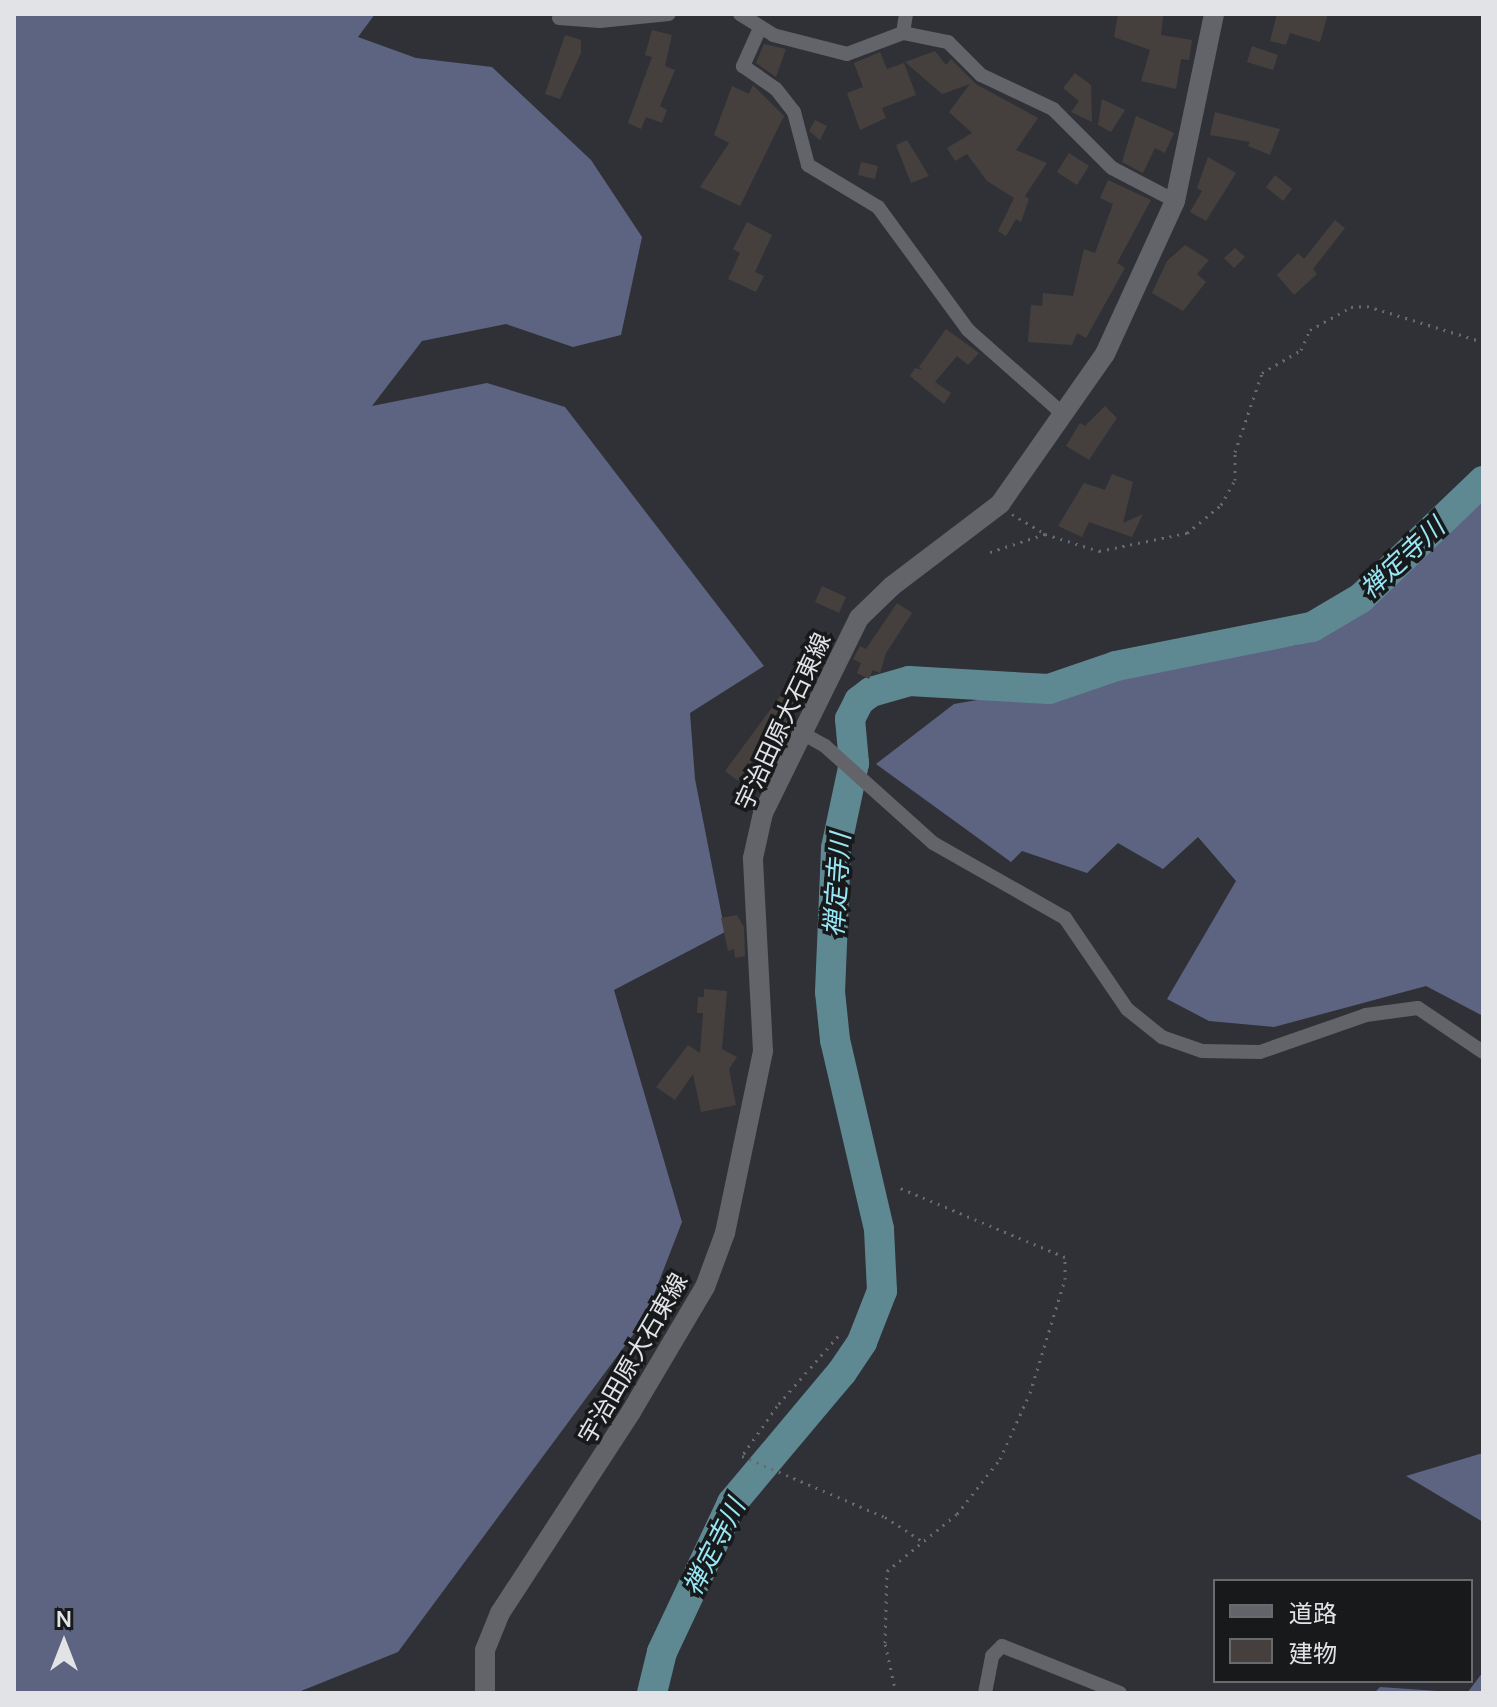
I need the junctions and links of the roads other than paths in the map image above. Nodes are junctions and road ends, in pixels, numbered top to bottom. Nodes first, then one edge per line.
1 (669, 14) edge
2 (740, 14) edge
3 (906, 14) edge
4 (1214, 14) edge
5 (559, 18) dead end
6 (760, 28) junction
7 (903, 33) junction
8 (1175, 201) junction
9 (1064, 415) junction
10 (800, 732) junction
11 (1483, 1052) edge
12 (485, 1693) edge
13 (985, 1693) edge
14 (1120, 1693) edge

1 - 5 street
2 - 6 street
3 - 7 street
4 - 8 main road, 宇治田原大石東線
6 - 7 street
6 - 9 street
7 - 8 street
8 - 9 main road, 宇治田原大石東線
9 - 10 main road, 宇治田原大石東線
10 - 11 street
10 - 12 main road, 宇治田原大石東線
13 - 14 street

